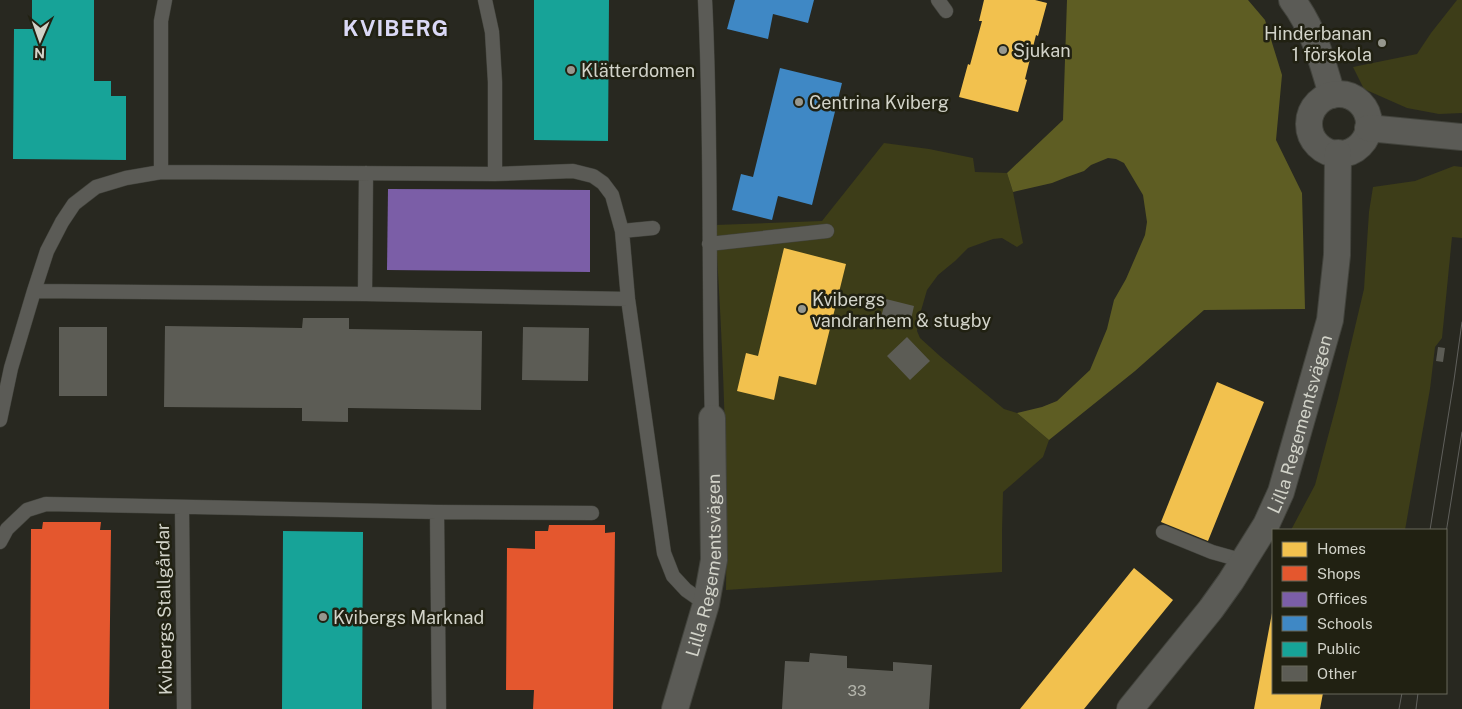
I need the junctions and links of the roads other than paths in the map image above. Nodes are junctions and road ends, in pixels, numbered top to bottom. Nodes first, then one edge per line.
1 (165, 0) edge
2 (485, 0) edge
3 (705, 0) edge
4 (1292, 0) edge
5 (1332, 95) junction
6 (1368, 128) junction
7 (1462, 137) edge
8 (1338, 153) junction
9 (161, 172) junction
10 (366, 173) junction
11 (495, 174) junction
12 (653, 228) dead end
13 (622, 231) junction
14 (827, 231) dead end
15 (709, 244) junction
16 (34, 291) junction
17 (365, 294) junction
18 (628, 299) junction
19 (712, 418) joint
20 (0, 420) edge
21 (182, 508) junction
22 (437, 512) junction
23 (592, 513) dead end
24 (1163, 532) dead end
25 (0, 542) edge
26 (1244, 561) junction
27 (706, 604) junction
28 (184, 709) edge
29 (438, 709) edge
30 (675, 709) edge
31 (1130, 709) edge

1 - 9 lane
2 - 11 lane
3 - 15 lane
4 - 5 street
5 - 6 street
5 - 8 street
6 - 7 street
6 - 8 street
8 - 26 street, Lilla Regementsvägen
9 - 10 lane
9 - 16 lane
10 - 11 lane
10 - 17 lane
11 - 13 lane
12 - 13 lane
13 - 18 lane
14 - 15 lane
15 - 19 lane
16 - 17 lane
16 - 20 lane
17 - 18 lane
18 - 27 lane
19 - 27 street, Lilla Regementsvägen
21 - 22 lane
21 - 25 lane
21 - 28 lane, Kvibergs Stallgårdar
22 - 23 lane
22 - 29 lane
24 - 26 lane
26 - 31 street, Lilla Regementsvägen
27 - 30 street, Lilla Regementsvägen

